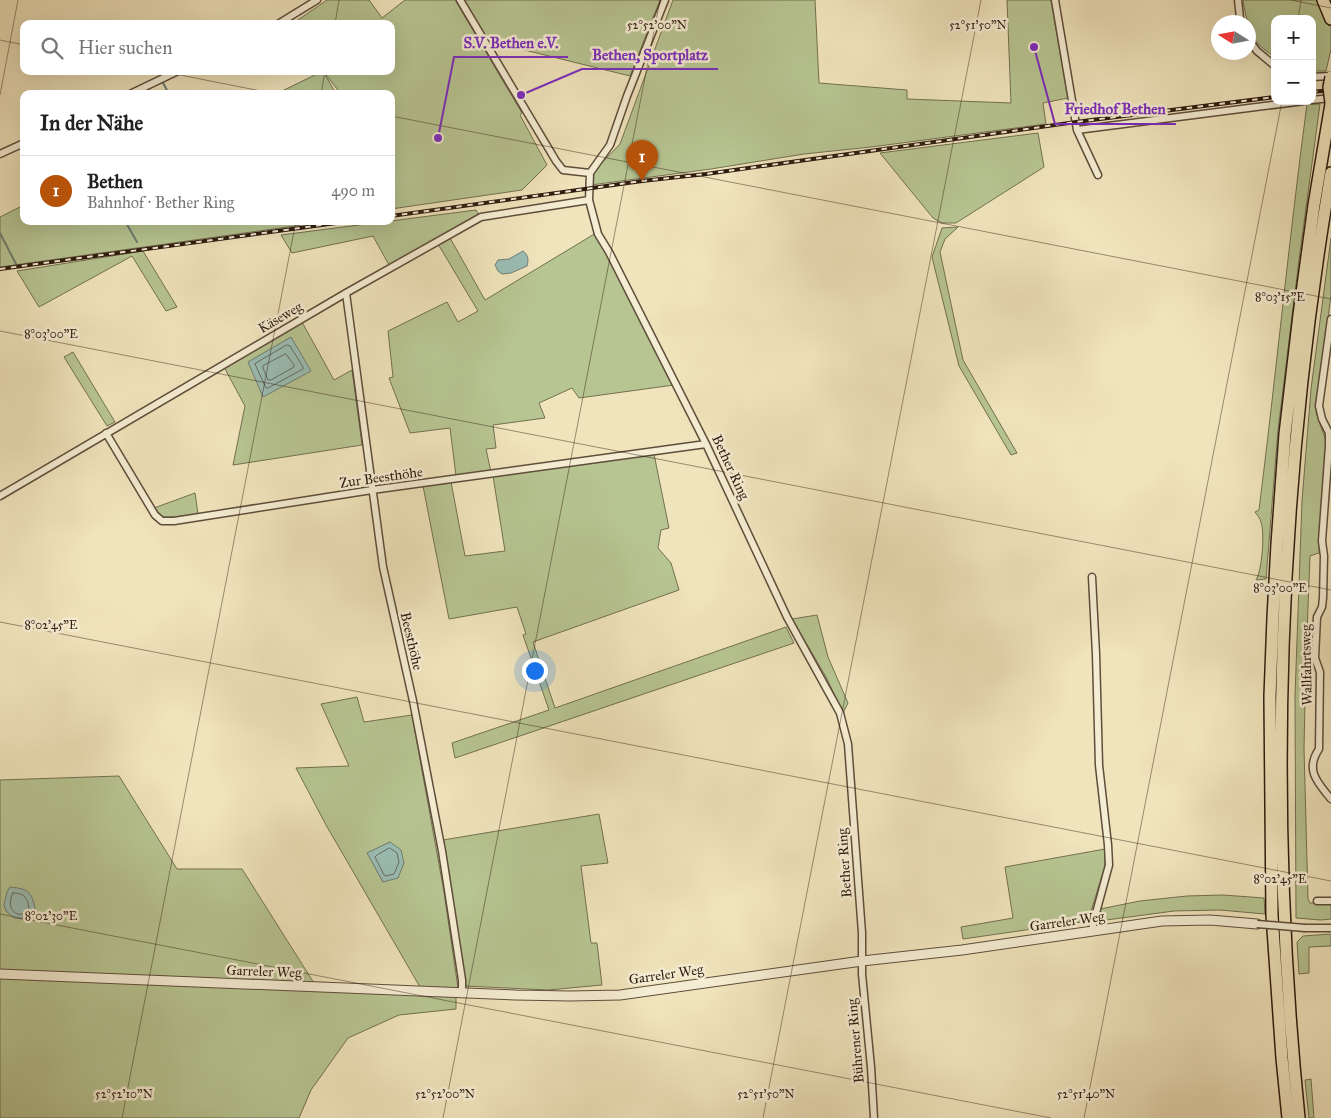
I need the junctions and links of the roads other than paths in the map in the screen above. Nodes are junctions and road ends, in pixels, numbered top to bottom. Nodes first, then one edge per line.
1 (317, 0) edge
2 (460, 0) edge
3 (665, 0) edge
4 (1055, 0) edge
5 (1238, 0) edge
6 (1323, 0) edge
7 (1240, 15) edge
8 (284, 20) edge
9 (1331, 20) edge
10 (1256, 50) edge
11 (1271, 63) edge
12 (170, 75) edge
13 (1316, 77) edge
14 (1331, 77) edge
15 (138, 90) edge
16 (1331, 98) edge
17 (1316, 100) edge
18 (1273, 105) edge
19 (1330, 106) edge
20 (1076, 130) junction
21 (20, 145) edge
22 (0, 154) edge
23 (590, 173) junction
24 (1331, 173) edge
25 (1098, 175) dead end
26 (589, 200) junction
27 (346, 293) junction
28 (1331, 319) edge
29 (106, 433) junction
30 (1330, 433) edge
31 (706, 444) junction
32 (372, 490) junction
33 (0, 496) edge
34 (1092, 578) dead end
35 (1331, 799) edge
36 (1317, 901) dead end
37 (1331, 901) edge
38 (1258, 924) joint
39 (1331, 928) edge
40 (1093, 930) junction
41 (862, 962) junction
42 (0, 974) edge
43 (462, 993) junction
44 (874, 1118) edge
45 (1288, 1118) edge
46 (1299, 1118) edge

1 - 8 street
2 - 23 street
3 - 23 street
4 - 20 street
5 - 7 street
6 - 9 highway
10 - 11 street
12 - 15 street
13 - 14 street
14 - 19 highway, bridge
16 - 17 street
18 - 20 street
19 - 45 highway
20 - 25 street
21 - 22 street
23 - 26 street, Bether Ring
24 - 46 highway
26 - 27 street, Käseweg
26 - 31 street, Bether Ring
27 - 29 street, Käseweg
27 - 32 street, Beesthöhe
28 - 30 street, Wallfahrtsweg
29 - 32 street, Zur Beesthöhe
29 - 33 street, Käseweg
30 - 35 street, Wallfahrtsweg
31 - 32 street, Zur Beesthöhe
31 - 41 street, Bether Ring
32 - 43 street, Beesthöhe
34 - 40 street
36 - 37 street
38 - 39 street, Garreler Weg, bridge
38 - 40 street, Garreler Weg
40 - 41 street, Garreler Weg
41 - 43 street, Garreler Weg
41 - 44 street, Bührener Ring
42 - 43 street, Garreler Weg

